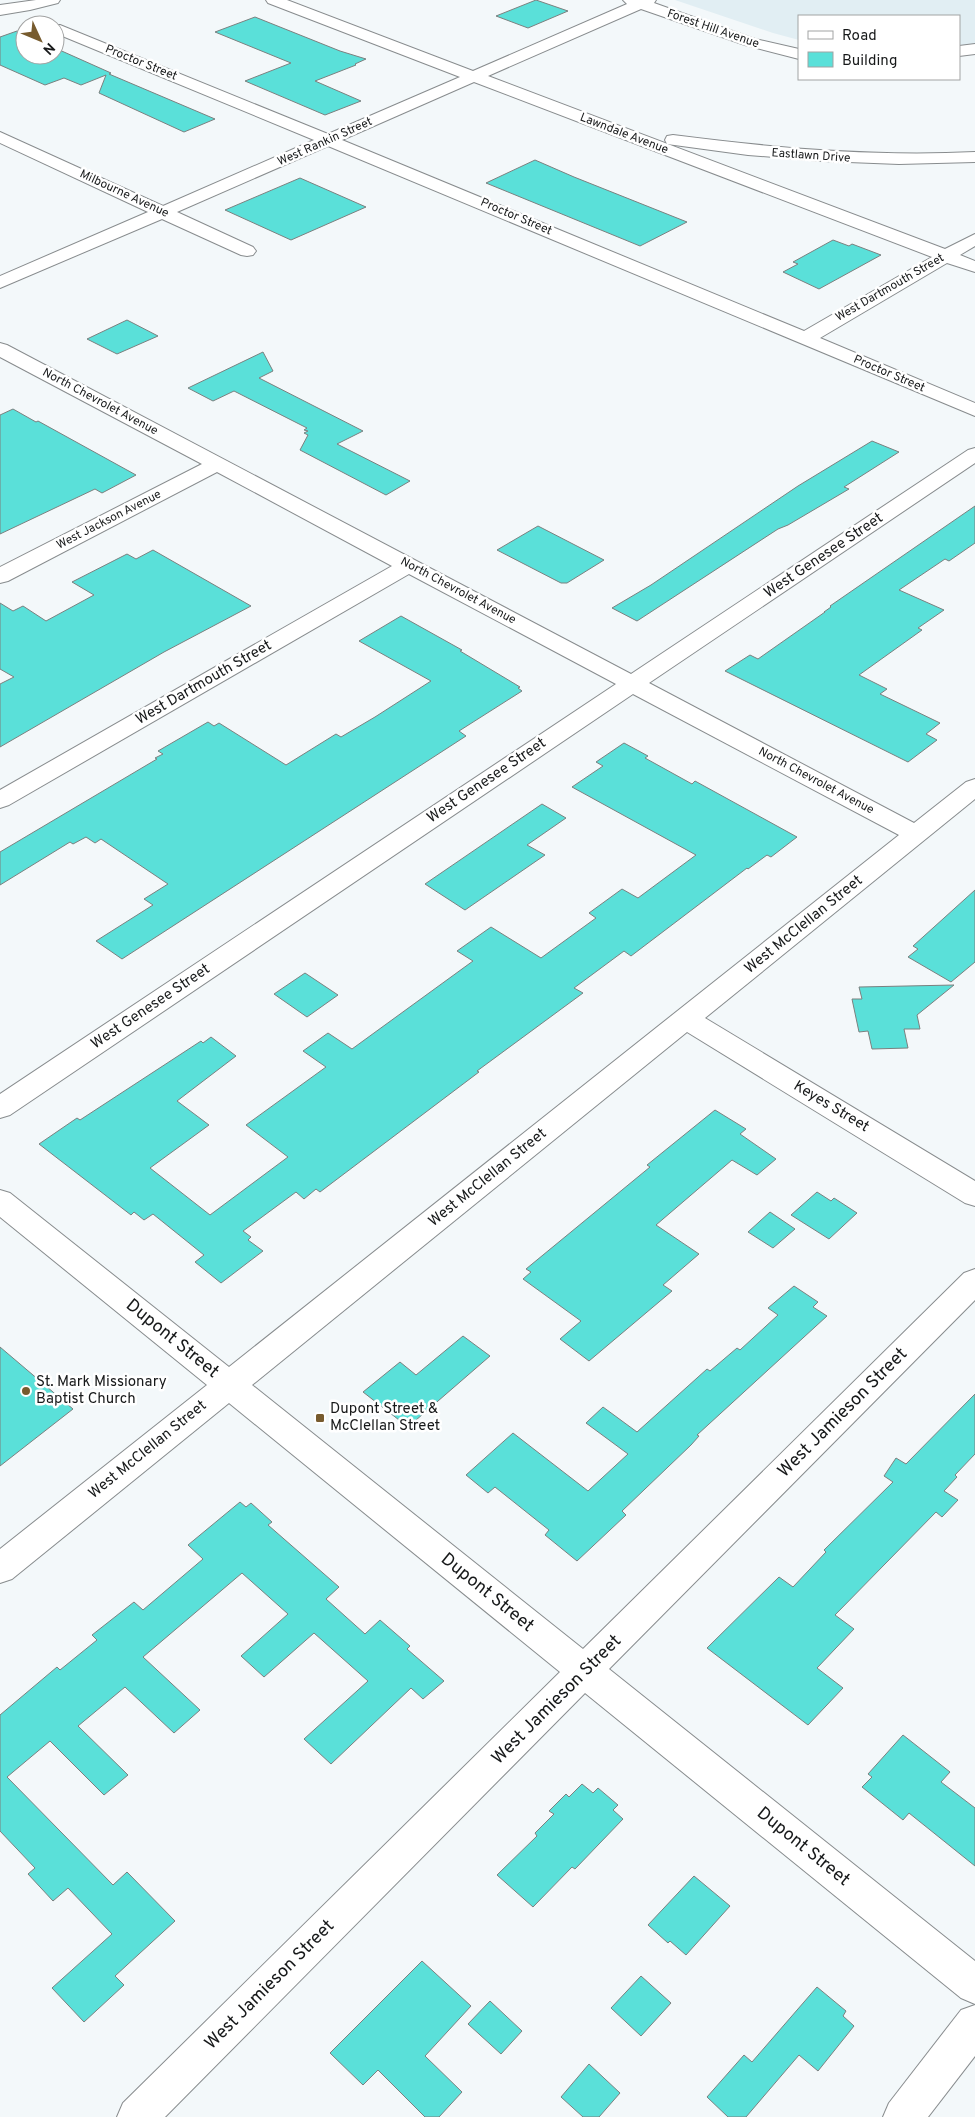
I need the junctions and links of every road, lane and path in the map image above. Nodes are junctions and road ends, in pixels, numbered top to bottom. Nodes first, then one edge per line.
1 (53, 0) edge
2 (273, 0) edge
3 (662, 0) edge
4 (639, 1) edge
5 (5, 6) edge
6 (26, 15) edge
7 (65, 31) edge
8 (798, 44) edge
9 (975, 49) edge
10 (960, 51) edge
11 (798, 54) edge
12 (975, 59) edge
13 (960, 61) edge
14 (474, 77) junction
15 (0, 136) edge
16 (328, 140) junction
17 (649, 143) junction
18 (776, 154) junction
19 (975, 157) edge
20 (750, 182) junction
21 (163, 212) junction
22 (975, 239) edge
23 (248, 251) dead end
24 (945, 256) junction
25 (975, 267) edge
26 (0, 283) edge
27 (806, 338) junction
28 (0, 349) edge
29 (975, 410) edge
30 (975, 454) edge
31 (218, 464) junction
32 (409, 565) junction
33 (0, 576) edge
34 (632, 684) junction
35 (975, 787) edge
36 (0, 800) edge
37 (916, 834) junction
38 (686, 1019) junction
39 (0, 1108) edge
40 (975, 1195) edge
41 (0, 1200) edge
42 (975, 1281) edge
43 (230, 1385) junction
44 (0, 1569) edge
45 (585, 1672) junction
46 (975, 1985) edge
47 (975, 2024) edge
48 (137, 2117) edge
49 (903, 2117) edge

1 - 5 street
2 - 14 street, Lawndale Avenue
3 - 8 street, Forest Hill Avenue
4 - 11 street, Forest Hill Avenue
4 - 14 street, West Rankin Street
5 - 6 street, Proctor Street
7 - 16 street, Proctor Street
9 - 10 street
12 - 13 street
14 - 16 street, West Rankin Street
14 - 17 street, Lawndale Avenue
15 - 21 street, Milbourne Avenue
16 - 21 street, West Rankin Street
16 - 27 street, Proctor Street
17 - 18 street, Eastlawn Drive
17 - 20 street, Lawndale Avenue
18 - 19 street, Eastlawn Drive
18 - 20 street
20 - 24 street, Lawndale Avenue
21 - 23 street, Milbourne Avenue
21 - 26 street, West Rankin Street
22 - 24 street, West Dartmouth Street
24 - 25 street, Lawndale Avenue
24 - 27 street, West Dartmouth Street
27 - 29 street, Proctor Street
28 - 31 street, North Chevrolet Avenue
30 - 34 street, West Genesee Street
31 - 32 street, North Chevrolet Avenue
31 - 33 street, West Jackson Avenue
32 - 34 street, North Chevrolet Avenue
32 - 36 street, West Dartmouth Street
34 - 37 street, North Chevrolet Avenue
34 - 39 street, West Genesee Street
35 - 37 street, West McClellan Street
37 - 38 street, West McClellan Street
38 - 40 street, Keyes Street
38 - 43 street, West McClellan Street
41 - 43 street, Dupont Street
42 - 45 street, West Jamieson Street
43 - 44 street, West McClellan Street
43 - 45 street, Dupont Street
45 - 46 street, Dupont Street
45 - 48 street, West Jamieson Street
47 - 49 street

